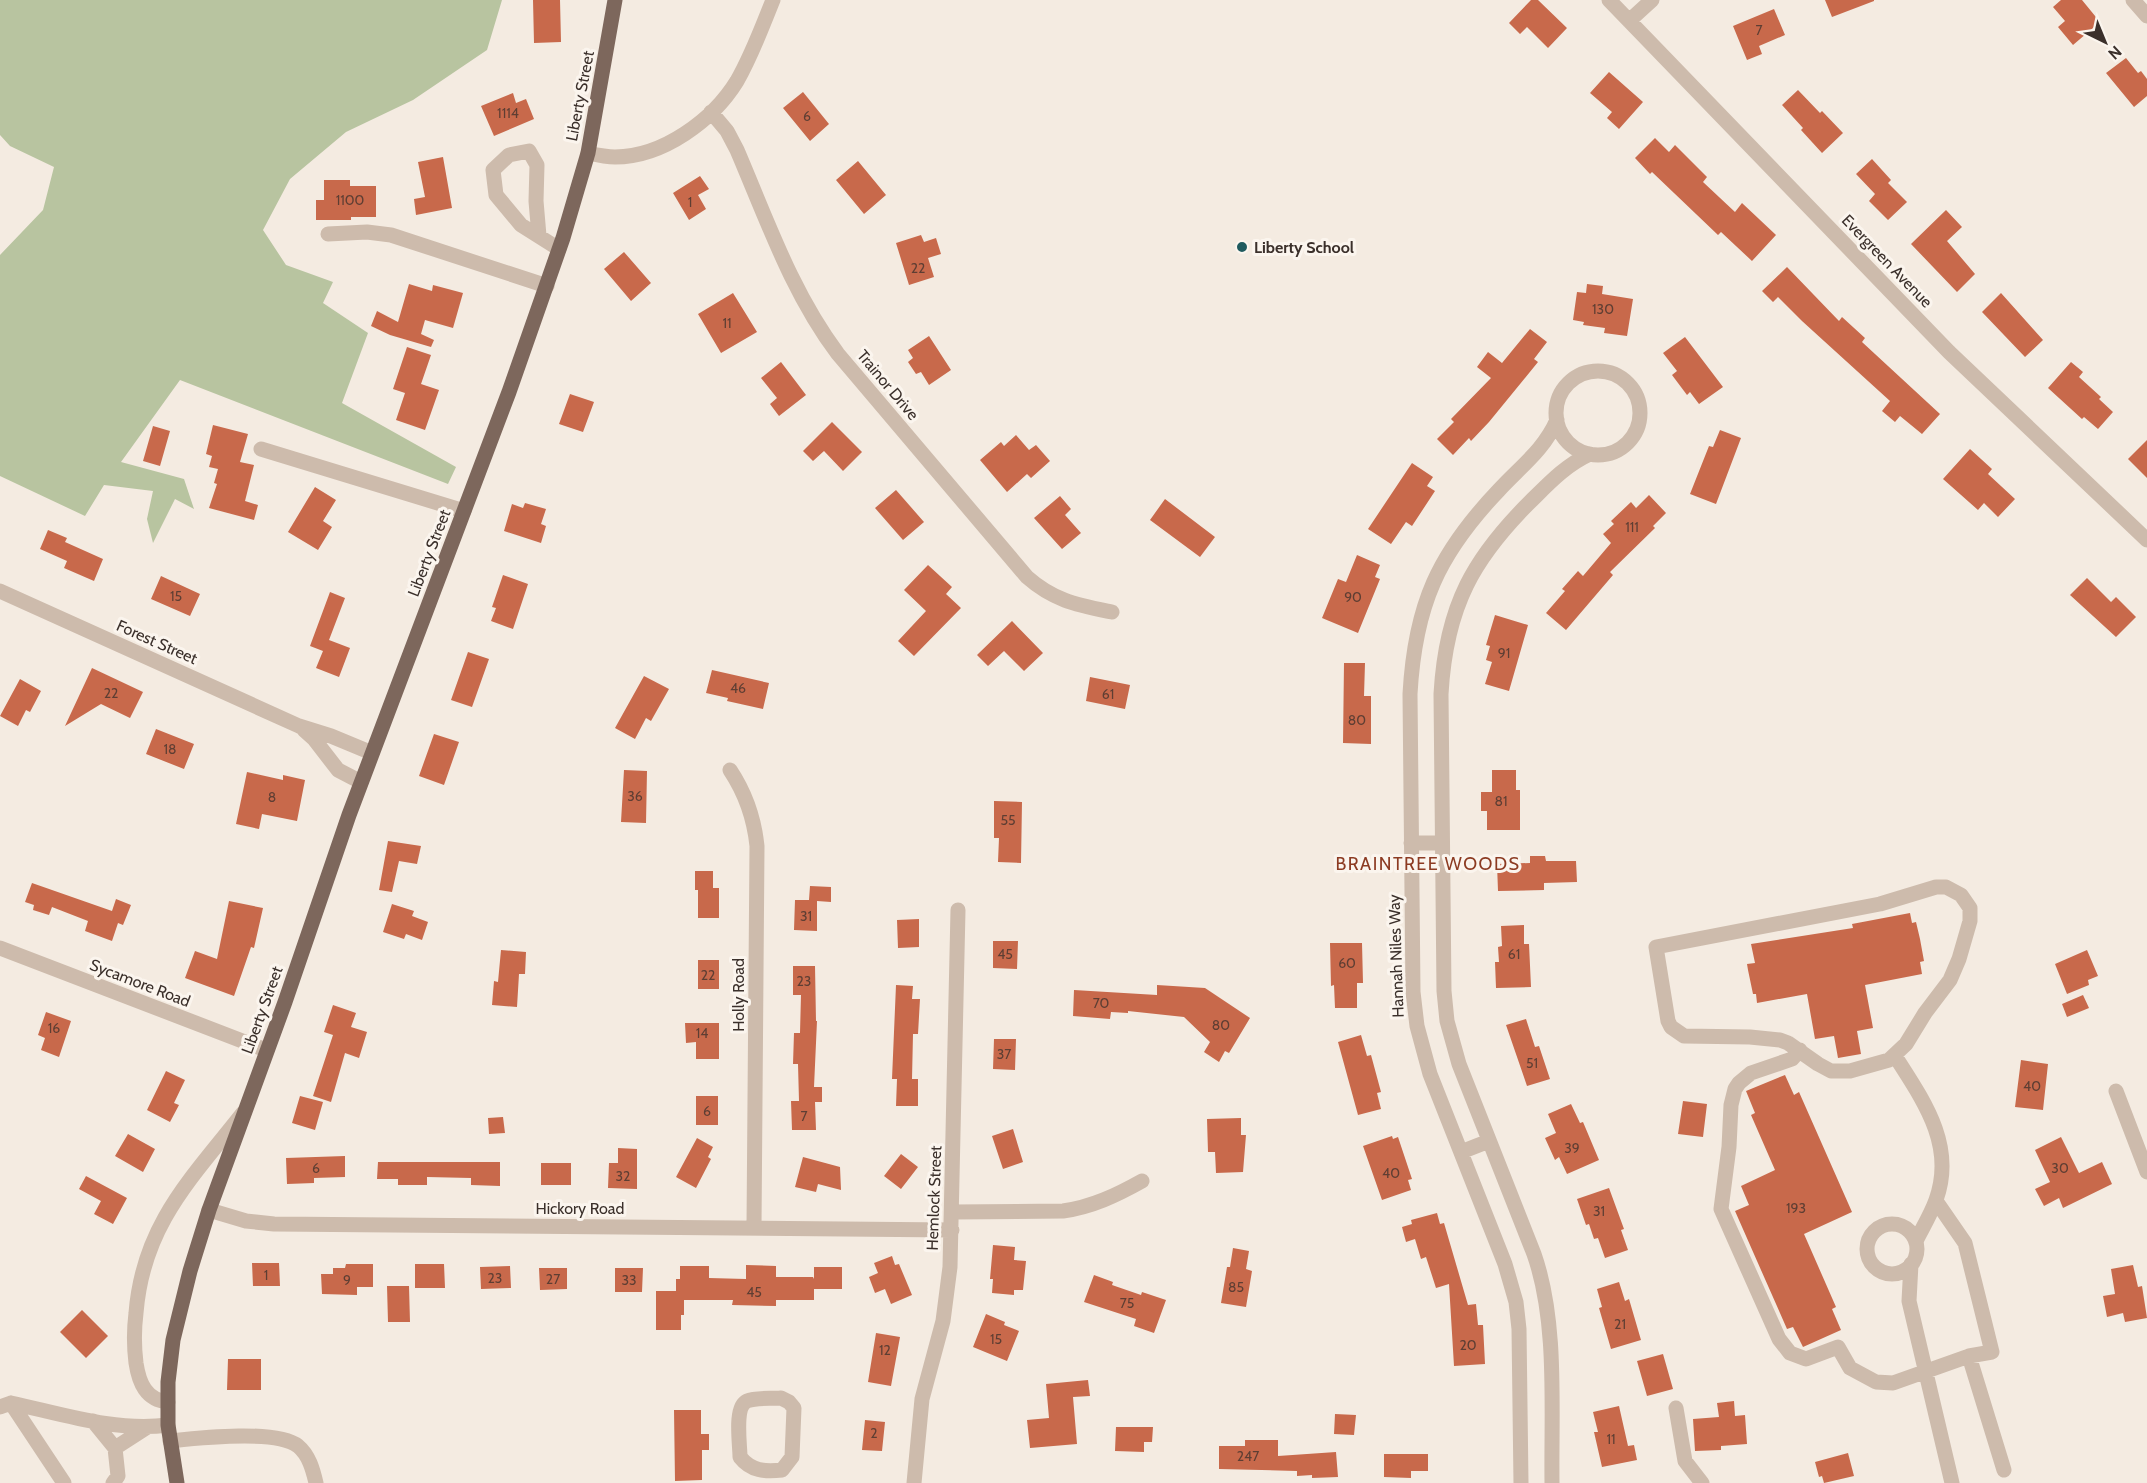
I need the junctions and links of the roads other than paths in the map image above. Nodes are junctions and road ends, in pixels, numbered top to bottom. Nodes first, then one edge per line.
1 (615, 0) edge
2 (773, 0) edge
3 (1609, 0) edge
4 (1652, 0) edge
5 (2133, 0) edge
6 (2147, 16) edge
7 (1629, 21) junction
8 (711, 112) junction
9 (588, 153) junction
10 (328, 234) dead end
11 (539, 236) junction
12 (559, 249) junction
13 (547, 286) junction
14 (1557, 420) junction
15 (261, 449) dead end
16 (1590, 454) junction
17 (464, 511) junction
18 (2147, 540) edge
19 (0, 591) edge
20 (1112, 612) dead end
21 (299, 726) junction
22 (372, 753) junction
23 (730, 770) dead end
24 (361, 782) junction
25 (1411, 843) junction
26 (1442, 843) junction
27 (958, 910) dead end
28 (0, 948) edge
29 (266, 1050) junction
30 (1800, 1050) junction
31 (1895, 1056) junction
32 (2116, 1090) dead end
33 (244, 1111) junction
34 (1489, 1141) junction
35 (1461, 1152) junction
36 (2147, 1172) edge
37 (1142, 1181) dead end
38 (1936, 1202) junction
39 (209, 1210) junction
40 (952, 1212) junction
41 (754, 1227) junction
42 (952, 1230) junction
43 (1916, 1241) junction
44 (1911, 1264) junction
45 (1968, 1356) junction
46 (1926, 1372) junction
47 (168, 1402) junction
48 (6, 1405) edge
49 (1676, 1408) dead end
50 (93, 1420) junction
51 (146, 1428) junction
52 (169, 1433) junction
53 (116, 1448) junction
54 (2004, 1470) dead end
55 (770, 1477) edge
56 (64, 1483) edge
57 (113, 1483) edge
58 (177, 1483) edge
59 (316, 1483) edge
60 (914, 1483) edge
61 (1521, 1483) edge
62 (1552, 1483) edge
63 (1702, 1483) edge
64 (1952, 1483) edge

1 - 9 main road, Liberty Street
2 - 8 street
3 - 7 street, Evergreen Avenue
4 - 7 street
5 - 6 street
7 - 18 street, Evergreen Avenue
8 - 9 street
8 - 20 street, Trainor Drive
9 - 12 main road, Liberty Street
10 - 13 street
11 - 11 street
11 - 12 street
12 - 13 main road, Liberty Street
13 - 17 main road, Liberty Street
14 - 16 street
14 - 16 street, Hannah Niles Way
14 - 25 street, Hannah Niles Way
15 - 17 street
16 - 26 street, Hannah Niles Way
17 - 22 main road, Liberty Street
19 - 21 street, Forest Street
21 - 22 street, Forest Street
21 - 24 street, Forest Street
22 - 24 main road, Liberty Street
23 - 41 street, Holly Road
24 - 29 main road, Liberty Street
25 - 26 street
25 - 35 street, Hannah Niles Way
26 - 34 street, Hannah Niles Way
27 - 40 street, Hemlock Street
28 - 29 street, Sycamore Road
29 - 33 main road, Liberty Street
30 - 31 street
30 - 31 street
30 - 46 street
31 - 38 street
32 - 36 street
33 - 39 main road, Liberty Street
33 - 47 street, Liberty Street
34 - 35 street
34 - 62 street, Hannah Niles Way
35 - 61 street, Hannah Niles Way
37 - 40 street
38 - 43 street
38 - 45 street
39 - 41 street, Hickory Road
39 - 47 main road, Liberty Street
40 - 42 street, Hemlock Street
41 - 42 street, Hickory Road
42 - 60 street, Hemlock Street
43 - 44 street
43 - 44 street
44 - 46 street
45 - 46 street
45 - 54 street
46 - 64 street
47 - 52 main road, Liberty Street
48 - 50 street
48 - 56 street
49 - 63 street
50 - 51 street
50 - 53 street
51 - 52 street
51 - 53 street
52 - 58 main road, Liberty Street
52 - 59 street
53 - 57 street
55 - 55 street

